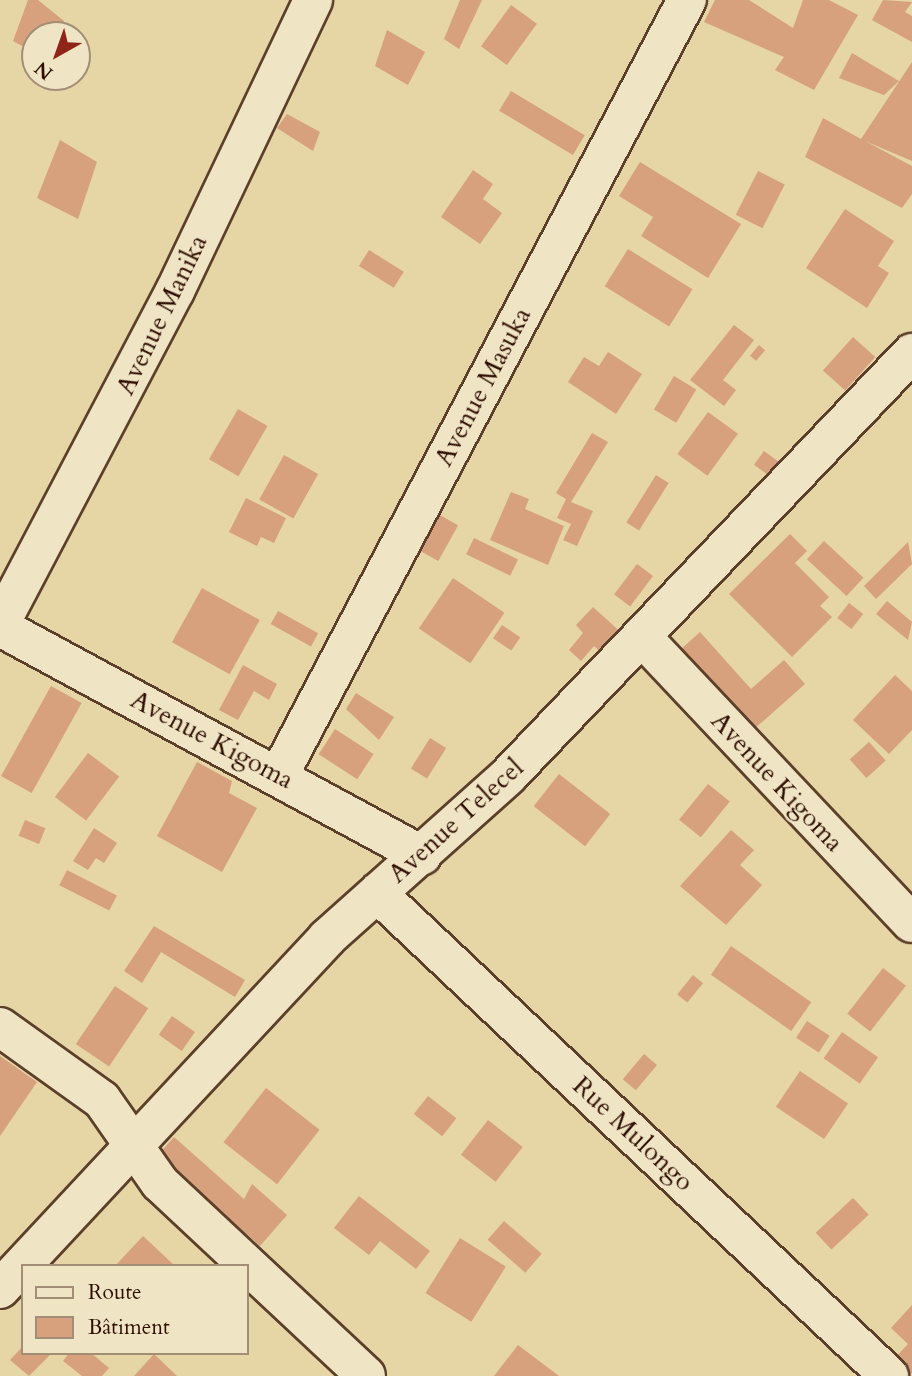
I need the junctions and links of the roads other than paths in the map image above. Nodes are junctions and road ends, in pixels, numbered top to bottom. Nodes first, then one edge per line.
1 (313, 0) edge
2 (687, 0) edge
3 (905, 375) edge
4 (0, 625) edge
5 (644, 639) junction
6 (279, 775) junction
7 (422, 855) junction
8 (377, 893) junction
9 (912, 923) edge
10 (0, 1027) edge
11 (134, 1148) junction
12 (24, 1264) edge
13 (246, 1264) edge
14 (248, 1265) edge
15 (21, 1267) edge
16 (0, 1289) edge
17 (366, 1376) edge
18 (888, 1376) edge

1 - 4 street, Avenue Manika
2 - 6 street, Avenue Masuka
3 - 5 street, Avenue Telecel
4 - 6 street, Avenue Kigoma
5 - 7 street, Avenue Telecel
5 - 9 street, Avenue Kigoma
6 - 7 street, Avenue Kigoma
7 - 8 street, Avenue Telecel
8 - 11 street, Avenue Telecel
8 - 18 street, Rue Mulongo
10 - 11 street
11 - 12 street, Avenue Telecel
11 - 13 street
14 - 17 street
15 - 16 street, Avenue Telecel

